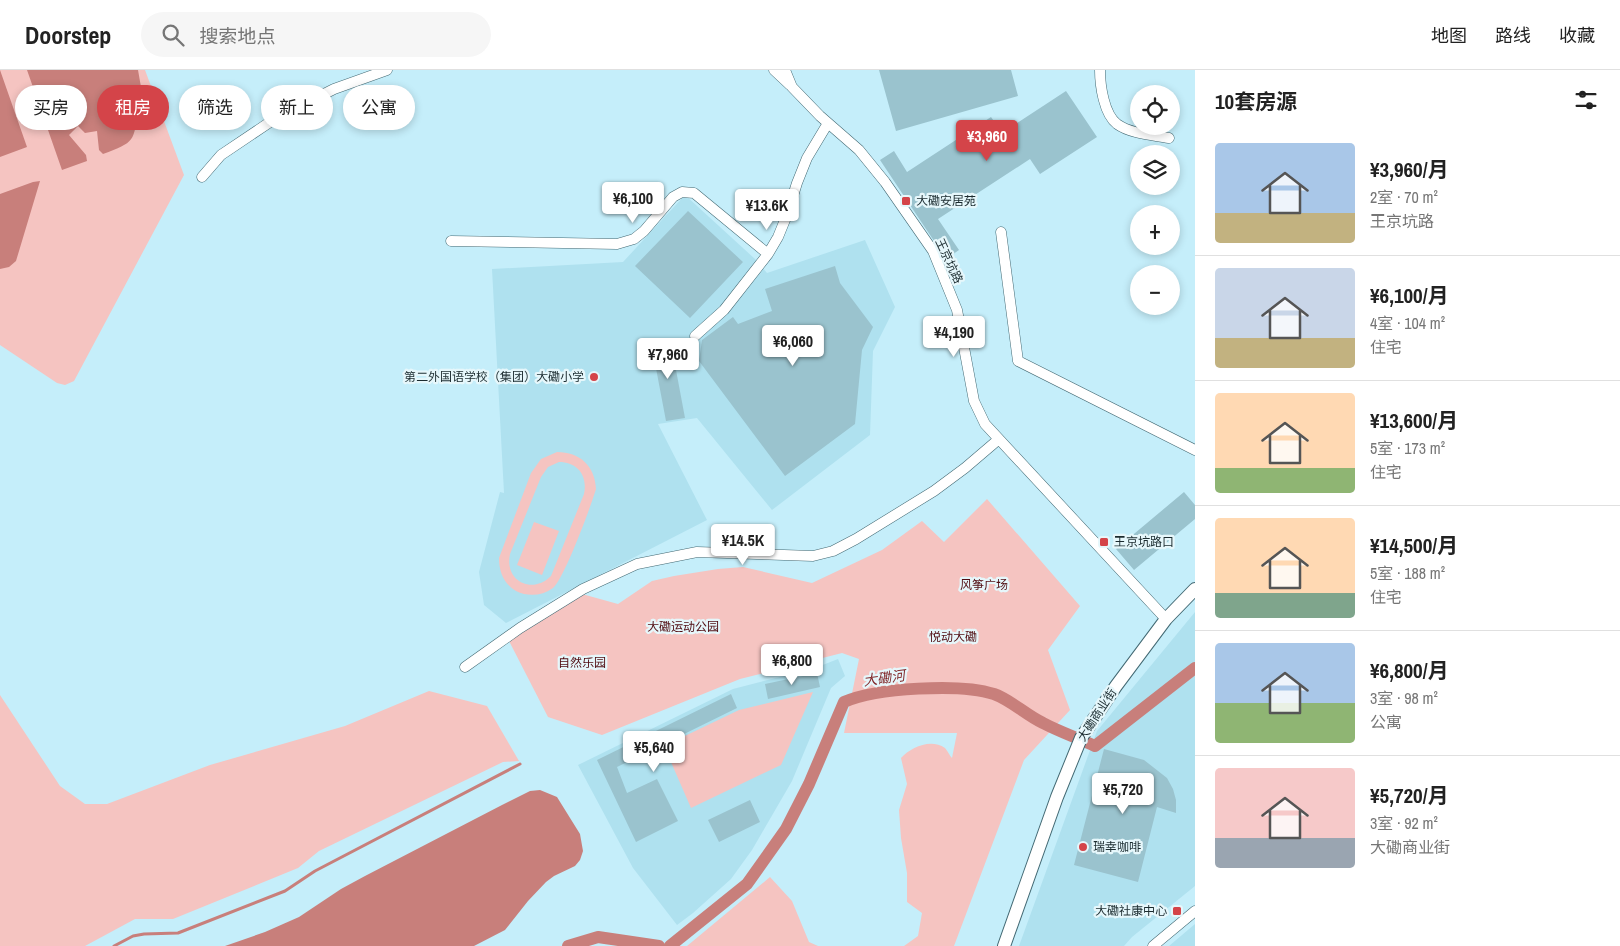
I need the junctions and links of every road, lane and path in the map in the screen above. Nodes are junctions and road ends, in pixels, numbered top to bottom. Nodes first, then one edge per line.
1 (387, 70) edge
2 (774, 70) edge
3 (785, 70) edge
4 (1100, 70) edge
5 (792, 87) junction
6 (828, 123) junction
7 (1169, 138) dead end
8 (202, 177) dead end
9 (1001, 232) dead end
10 (451, 241) dead end
11 (768, 254) junction
12 (695, 336) dead end
13 (998, 439) junction
14 (1195, 450) edge
15 (1195, 589) edge
16 (1166, 619) junction
17 (465, 667) dead end
18 (1195, 910) edge
19 (1004, 946) edge
20 (1153, 946) edge

1 - 8 street
2 - 5 street
3 - 5 street, 王京坑路
4 - 7 street
5 - 6 street, 王京坑路
6 - 11 street
6 - 13 street, 王京坑路
9 - 14 street
10 - 11 street
11 - 12 street
13 - 16 street, 王京坑路
13 - 17 street
15 - 16 street, 大磡商业街
16 - 19 street, 大磡商业街
18 - 20 street

